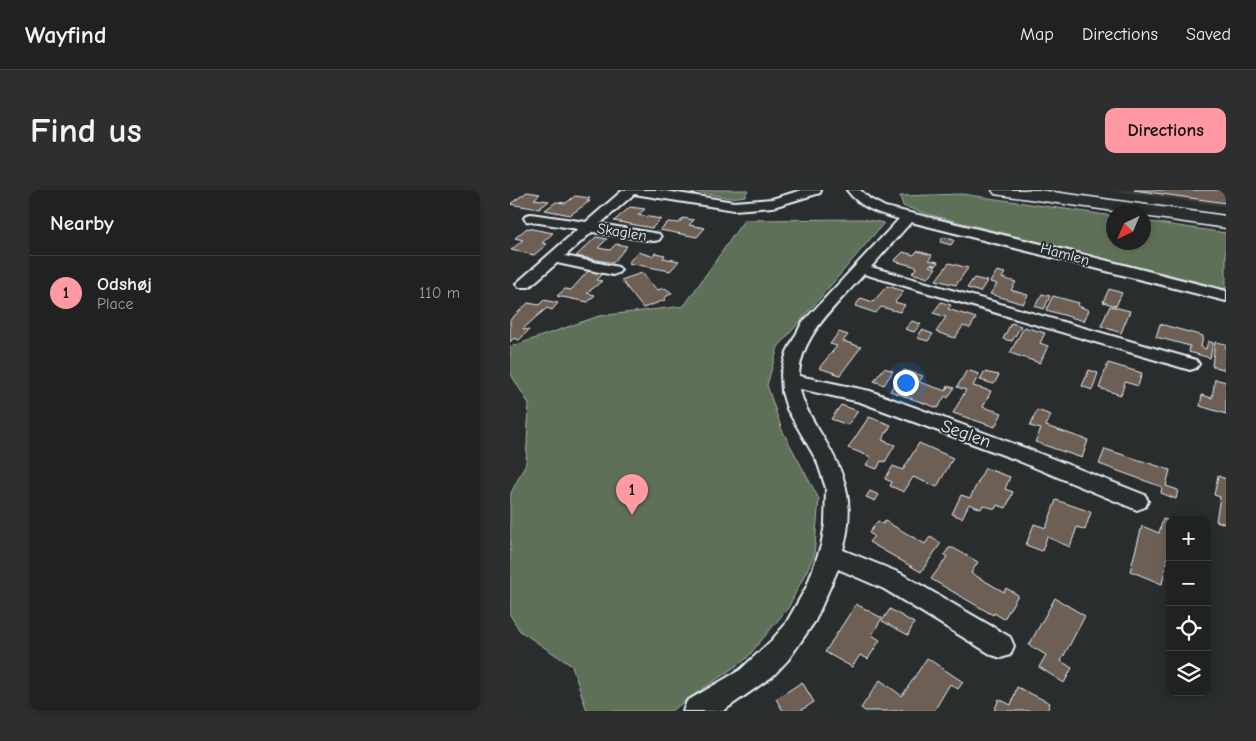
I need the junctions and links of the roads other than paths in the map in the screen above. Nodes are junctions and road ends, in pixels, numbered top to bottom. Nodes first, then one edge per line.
1 (631, 190) edge
2 (635, 190) edge
3 (801, 190) edge
4 (815, 190) edge
5 (853, 190) edge
6 (867, 190) edge
7 (1001, 190) edge
8 (789, 198) junction
9 (906, 215) junction
10 (531, 218) dead end
11 (1226, 222) edge
12 (590, 227) junction
13 (654, 237) dead end
14 (554, 258) junction
15 (862, 269) junction
16 (612, 270) dead end
17 (524, 284) dead end
18 (1226, 296) edge
19 (1190, 364) dead end
20 (791, 381) junction
21 (1137, 501) dead end
22 (832, 556) junction
23 (1001, 646) dead end
24 (697, 711) edge

1 - 12 street, Skaglen
2 - 8 street
3 - 8 street
4 - 8 street
5 - 9 street, Hamlen
6 - 9 street, Hamlen
7 - 11 street
9 - 15 street
9 - 18 street, Hamlen
10 - 12 street, Skaglen
12 - 13 street, Skaglen
12 - 14 street, Skaglen
14 - 16 street
14 - 17 street, Skaglen
15 - 19 street
15 - 20 street
20 - 21 street, Seglen
20 - 22 street
22 - 23 street
22 - 24 street

